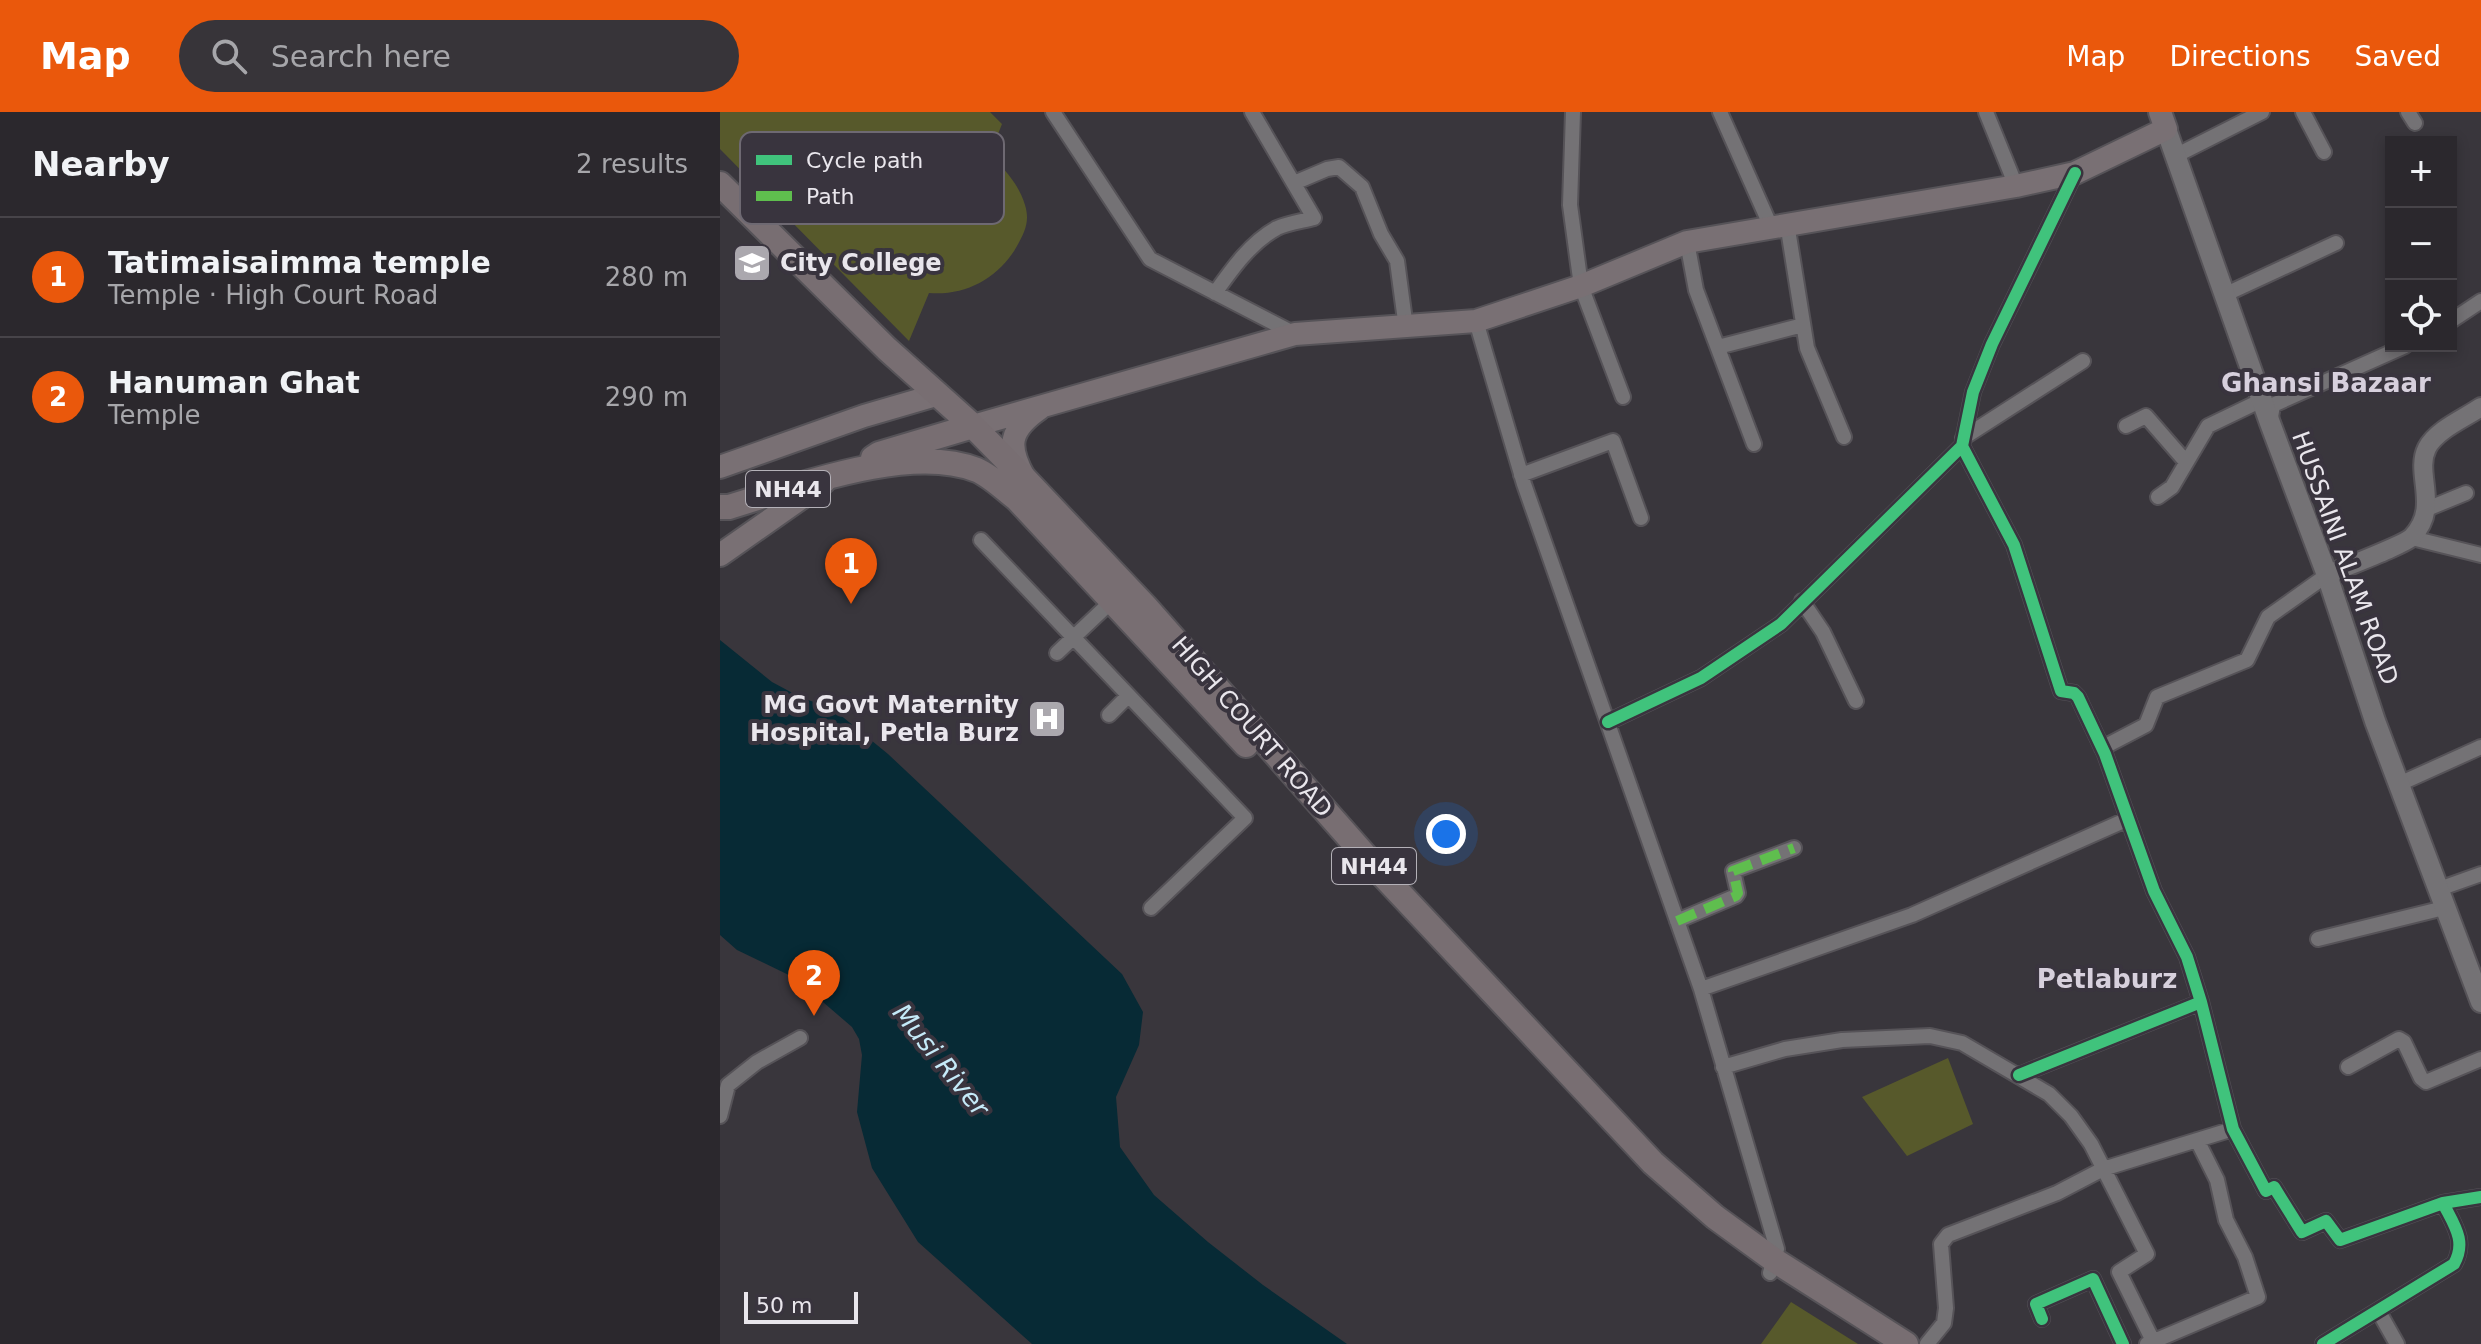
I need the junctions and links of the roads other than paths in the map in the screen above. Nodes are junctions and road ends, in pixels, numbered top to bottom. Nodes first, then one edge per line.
1 (1053, 112) edge
2 (1252, 112) edge
3 (1573, 112) edge
4 (1720, 112) edge
5 (1986, 112) edge
6 (2262, 112) edge
7 (2303, 112) edge
8 (2163, 120) edge
9 (2324, 152) dead end
10 (2175, 156) junction
11 (2075, 173) junction
12 (1294, 183) junction
13 (720, 184) edge
14 (2016, 186) junction
15 (740, 204) edge
16 (761, 224) edge
17 (1779, 225) junction
18 (1687, 242) junction
19 (2336, 243) dead end
20 (1581, 286) junction
21 (1215, 293) junction
22 (2224, 295) junction
23 (2481, 301) edge
24 (2457, 317) edge
25 (1476, 321) junction
26 (1803, 325) junction
27 (1406, 328) junction
28 (1295, 334) junction
29 (1718, 347) junction
30 (2392, 352) edge
31 (2083, 361) dead end
32 (936, 395) junction
33 (1623, 397) dead end
34 (2262, 400) junction
35 (1051, 402) junction
36 (2481, 407) edge
37 (2270, 423) junction
38 (973, 426) junction
39 (2126, 426) dead end
40 (1844, 437) dead end
41 (1963, 442) junction
42 (1754, 444) dead end
43 (2186, 462) junction
44 (720, 467) edge
45 (846, 473) junction
46 (1521, 475) junction
47 (1025, 479) junction
48 (2466, 493) dead end
49 (2158, 497) dead end
50 (720, 507) edge
51 (2427, 509) junction
52 (1641, 518) dead end
53 (2412, 538) junction
54 (981, 540) dead end
55 (720, 555) edge
56 (2481, 555) edge
57 (2327, 575) junction
58 (1113, 600) junction
59 (1802, 601) junction
60 (1073, 637) junction
61 (1057, 653) dead end
62 (1128, 696) junction
63 (1856, 701) dead end
64 (1109, 715) dead end
65 (1608, 722) junction
66 (2481, 747) edge
67 (2102, 748) junction
68 (2399, 784) junction
69 (2128, 819) junction
70 (1794, 848) dead end
71 (2481, 874) edge
72 (2441, 898) junction
73 (1151, 908) dead end
74 (1677, 921) junction
75 (2318, 939) dead end
76 (1701, 989) junction
77 (2201, 1002) junction
78 (2481, 1002) edge
79 (800, 1038) dead end
80 (2481, 1059) edge
81 (1723, 1067) junction
82 (2348, 1067) dead end
83 (2019, 1075) junction
84 (724, 1083) edge
85 (720, 1116) edge
86 (2233, 1129) junction
87 (2197, 1140) junction
88 (2103, 1169) junction
89 (2481, 1197) edge
90 (2443, 1203) junction
91 (1772, 1267) junction
92 (2379, 1312) junction
93 (2042, 1319) dead end
94 (2150, 1342) edge
95 (1883, 1344) edge
96 (1906, 1344) edge
97 (1927, 1344) edge
98 (2123, 1344) edge
99 (2323, 1344) edge
100 (2397, 1344) edge

1 - 21 street
2 - 12 street
3 - 20 street
4 - 17 street
5 - 14 street
6 - 10 street
7 - 9 street
8 - 10 main road, HUSSAINI ALAM ROAD
8 - 11 main road
10 - 22 main road, HUSSAINI ALAM ROAD
11 - 14 main road
11 - 41 street
12 - 21 street
12 - 27 street
13 - 15 highway, HIGH COURT ROAD / NH44
14 - 17 main road
16 - 32 highway, HIGH COURT ROAD / NH44
17 - 18 main road
17 - 26 street
18 - 20 main road
18 - 29 street
19 - 22 street
20 - 25 main road
20 - 33 street
21 - 28 street
22 - 34 main road, HUSSAINI ALAM ROAD
23 - 24 street
25 - 27 main road
25 - 46 street
26 - 29 street
26 - 40 street
27 - 28 main road
28 - 35 main road
29 - 42 street
30 - 37 street
31 - 41 street
32 - 38 highway, HIGH COURT ROAD / NH44
32 - 44 main road
34 - 37 main road, HUSSAINI ALAM ROAD
34 - 43 street
35 - 38 main road
35 - 47 main road
36 - 51 street
37 - 57 main road, HUSSAINI ALAM ROAD
38 - 45 highway
38 - 47 highway, HIGH COURT ROAD / NH44
39 - 43 street
41 - 59 street
41 - 67 street
43 - 49 street
45 - 50 highway, HIGH COURT ROAD / NH44
45 - 55 main road
45 - 58 highway, HIGH COURT ROAD / NH44
46 - 52 street
46 - 65 street
47 - 91 highway, HIGH COURT ROAD / NH44
48 - 51 street
51 - 53 street
53 - 56 street
53 - 57 street
54 - 60 street
57 - 67 street
57 - 68 main road, HUSSAINI ALAM ROAD
58 - 60 street
58 - 91 highway, HIGH COURT ROAD / NH44
59 - 63 street
59 - 65 street
60 - 61 street
60 - 62 street
62 - 64 street
62 - 73 street
65 - 74 street
66 - 68 street
67 - 69 street
68 - 72 main road, HUSSAINI ALAM ROAD
69 - 76 street
69 - 77 street
70 - 74 street
71 - 72 street
72 - 75 street
72 - 78 main road, HUSSAINI ALAM ROAD
74 - 76 street
76 - 81 street
77 - 83 street
77 - 86 street
79 - 84 street
80 - 82 street
81 - 83 street
81 - 91 street
83 - 88 street
84 - 85 street
86 - 87 street
86 - 90 street
87 - 88 street
87 - 94 street
88 - 94 street
88 - 97 street
89 - 90 street
90 - 92 street
91 - 95 highway, HIGH COURT ROAD / NH44
91 - 96 highway, HIGH COURT ROAD / NH44
92 - 99 street
92 - 100 street
93 - 98 street

